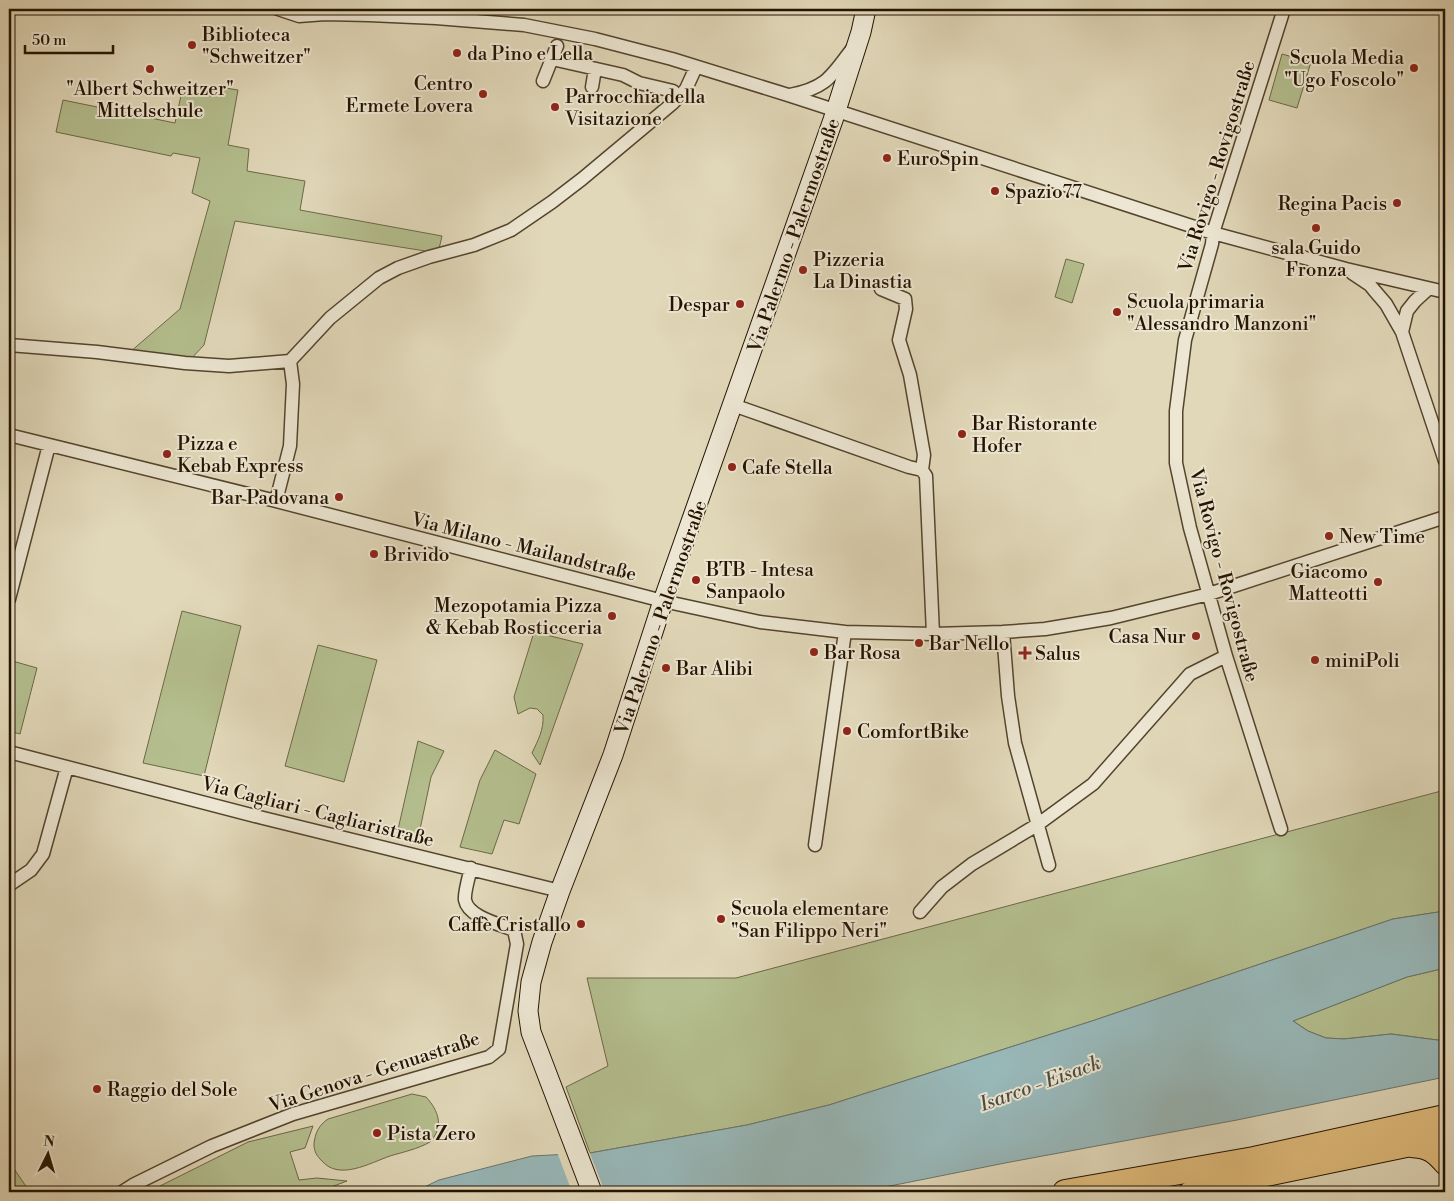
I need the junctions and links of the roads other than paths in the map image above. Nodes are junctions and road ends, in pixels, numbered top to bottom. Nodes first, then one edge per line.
1 (278, 9) edge
2 (303, 9) edge
3 (866, 9) edge
4 (1284, 9) edge
5 (325, 14) junction
6 (858, 42) junction
7 (557, 46) dead end
8 (552, 59) junction
9 (696, 66) junction
10 (595, 69) junction
11 (543, 81) dead end
12 (592, 86) dead end
13 (674, 91) dead end
14 (788, 95) junction
15 (836, 111) junction
16 (1213, 233) junction
17 (1346, 269) junction
18 (1428, 288) junction
19 (881, 289) dead end
20 (1445, 292) edge
21 (1402, 332) junction
22 (9, 345) edge
23 (290, 360) junction
24 (733, 405) junction
25 (9, 435) edge
26 (49, 445) junction
27 (1445, 460) edge
28 (922, 470) junction
29 (276, 501) junction
30 (1445, 517) edge
31 (1209, 594) junction
32 (9, 600) edge
33 (663, 601) junction
34 (845, 632) junction
35 (1003, 632) junction
36 (933, 634) junction
37 (1226, 656) junction
38 (9, 752) edge
39 (67, 767) junction
40 (1037, 825) junction
41 (1281, 829) dead end
42 (815, 844) dead end
43 (1050, 865) dead end
44 (471, 868) junction
45 (9, 885) edge
46 (560, 891) junction
47 (920, 912) dead end
48 (1445, 1117) edge
49 (1445, 1132) edge
50 (1445, 1139) edge
51 (1404, 1147) junction
52 (1445, 1165) edge
53 (122, 1192) edge
54 (592, 1192) edge
55 (1065, 1192) edge
56 (1152, 1192) edge
57 (1189, 1192) edge

1 - 5 street
2 - 5 street
3 - 6 street, Via Palermo - Palermostraße
4 - 16 street, Via Rovigo - Rovigostraße
5 - 9 street
6 - 14 street, Via Palermo - Palermostraße
6 - 15 street, Via Palermo - Palermostraße
7 - 8 street
8 - 10 street
8 - 11 street
9 - 14 street
9 - 23 street
10 - 12 street
10 - 13 street
14 - 15 street
15 - 16 street
15 - 24 street, Via Palermo - Palermostraße
16 - 17 street
16 - 31 street, Via Rovigo - Rovigostraße
17 - 18 street
17 - 21 street
18 - 20 street
18 - 21 street
19 - 28 street
21 - 27 street
22 - 23 street
23 - 29 street
24 - 28 street
24 - 33 street, Via Palermo - Palermostraße
25 - 26 street, Via Milano - Mailandstraße
26 - 29 street, Via Milano - Mailandstraße
26 - 32 street
28 - 36 street
29 - 33 street, Via Milano - Mailandstraße
30 - 31 street, Via Milano - Mailandstraße
31 - 35 street, Via Milano - Mailandstraße
31 - 37 street, Via Rovigo - Rovigostraße
33 - 34 street, Via Milano - Mailandstraße
33 - 46 street, Via Palermo - Palermostraße
34 - 36 street, Via Milano - Mailandstraße
34 - 42 street
35 - 36 street, Via Milano - Mailandstraße
35 - 40 street
37 - 40 street
37 - 41 street, Via Rovigo - Rovigostraße
38 - 39 street, Via Cagliari - Cagliaristraße
39 - 44 street, Via Cagliari - Cagliaristraße
39 - 45 street
40 - 43 street
40 - 47 street
44 - 46 street, Via Cagliari - Cagliaristraße
44 - 53 street, Via Genova - Genuastraße
46 - 54 street, Via Palermo - Palermostraße
48 - 55 highway
49 - 56 highway
50 - 51 main road
51 - 52 main road
51 - 57 main road

